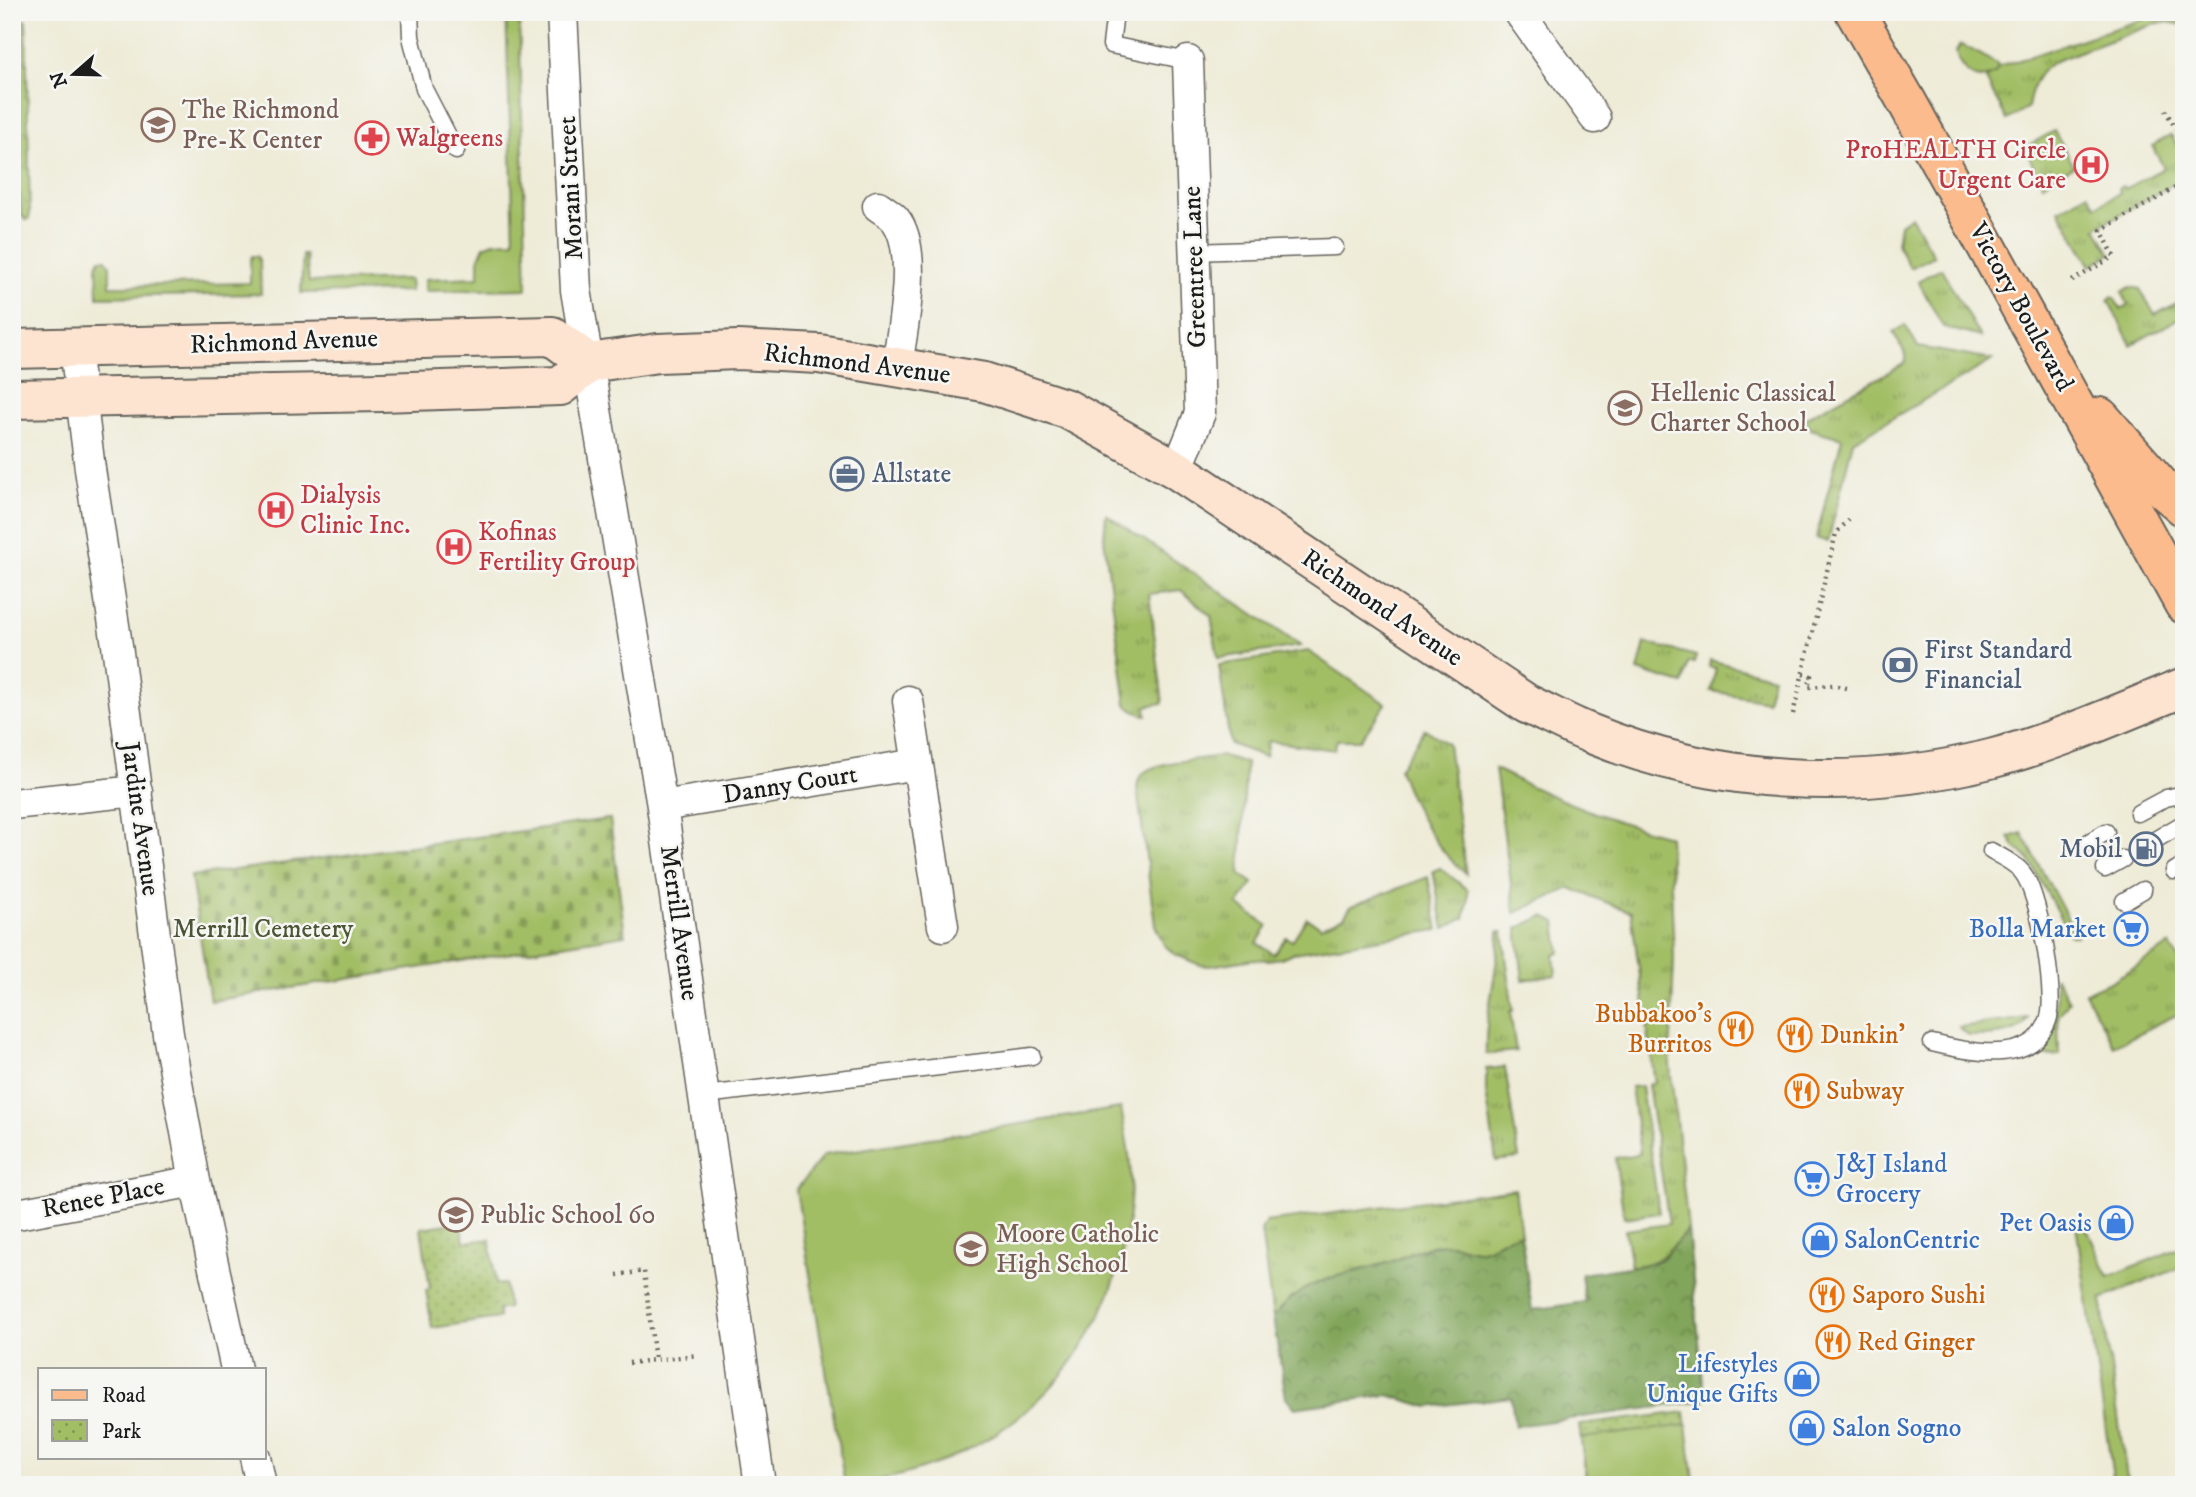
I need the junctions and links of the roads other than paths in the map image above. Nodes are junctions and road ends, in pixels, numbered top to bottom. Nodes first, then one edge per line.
1 (410, 12) edge
2 (562, 12) edge
3 (1115, 12) edge
4 (1519, 12) edge
5 (1855, 12) edge
6 (1188, 61) joint
7 (1595, 118) dead end
8 (456, 151) dead end
9 (878, 206) dead end
10 (1335, 247) dead end
11 (1194, 252) junction
12 (75, 348) junction
13 (12, 349) edge
14 (2046, 354) junction
15 (589, 363) junction
16 (897, 366) junction
17 (81, 398) junction
18 (12, 399) edge
19 (1177, 470) junction
20 (2184, 507) edge
21 (2184, 604) edge
22 (2184, 687) edge
23 (908, 701) dead end
24 (918, 764) junction
25 (136, 792) junction
26 (2184, 794) edge
27 (12, 804) edge
28 (662, 806) junction
29 (2138, 813) dead end
30 (2184, 823) edge
31 (2106, 832) dead end
32 (2155, 840) dead end
33 (2089, 842) dead end
34 (1991, 851) dead end
35 (2123, 859) dead end
36 (2105, 869) dead end
37 (2143, 890) dead end
38 (2124, 901) dead end
39 (943, 926) dead end
40 (1932, 1043) dead end
41 (1032, 1056) dead end
42 (705, 1095) junction
43 (195, 1181) junction
44 (12, 1215) edge
45 (236, 1368) edge
46 (255, 1458) edge
47 (261, 1485) edge
48 (760, 1485) edge

1 - 8 lane
2 - 15 street, Morani Street
3 - 6 lane
4 - 7 street
5 - 14 main road, Victory Boulevard
6 - 11 street, Greentree Lane
9 - 16 street
10 - 11 lane
11 - 19 street, Greentree Lane
12 - 13 main road, Richmond Avenue
12 - 15 main road, Richmond Avenue
12 - 17 street, Jardine Avenue
14 - 20 main road
14 - 21 main road, Victory Boulevard
15 - 16 main road, Richmond Avenue
15 - 17 main road, Richmond Avenue
15 - 28 street, Merrill Avenue
16 - 19 main road, Richmond Avenue
17 - 18 main road, Richmond Avenue
17 - 25 street, Jardine Avenue
19 - 22 main road, Richmond Avenue
23 - 24 street
24 - 28 street, Danny Court
24 - 39 street
25 - 27 street
25 - 43 street, Jardine Avenue
26 - 29 lane
28 - 42 street, Merrill Avenue
30 - 32 lane
31 - 33 lane
34 - 40 lane
35 - 36 lane
37 - 38 lane
41 - 42 lane
42 - 48 street, Merrill Avenue
43 - 44 street, Renee Place
43 - 45 street, Jardine Avenue
46 - 47 street

